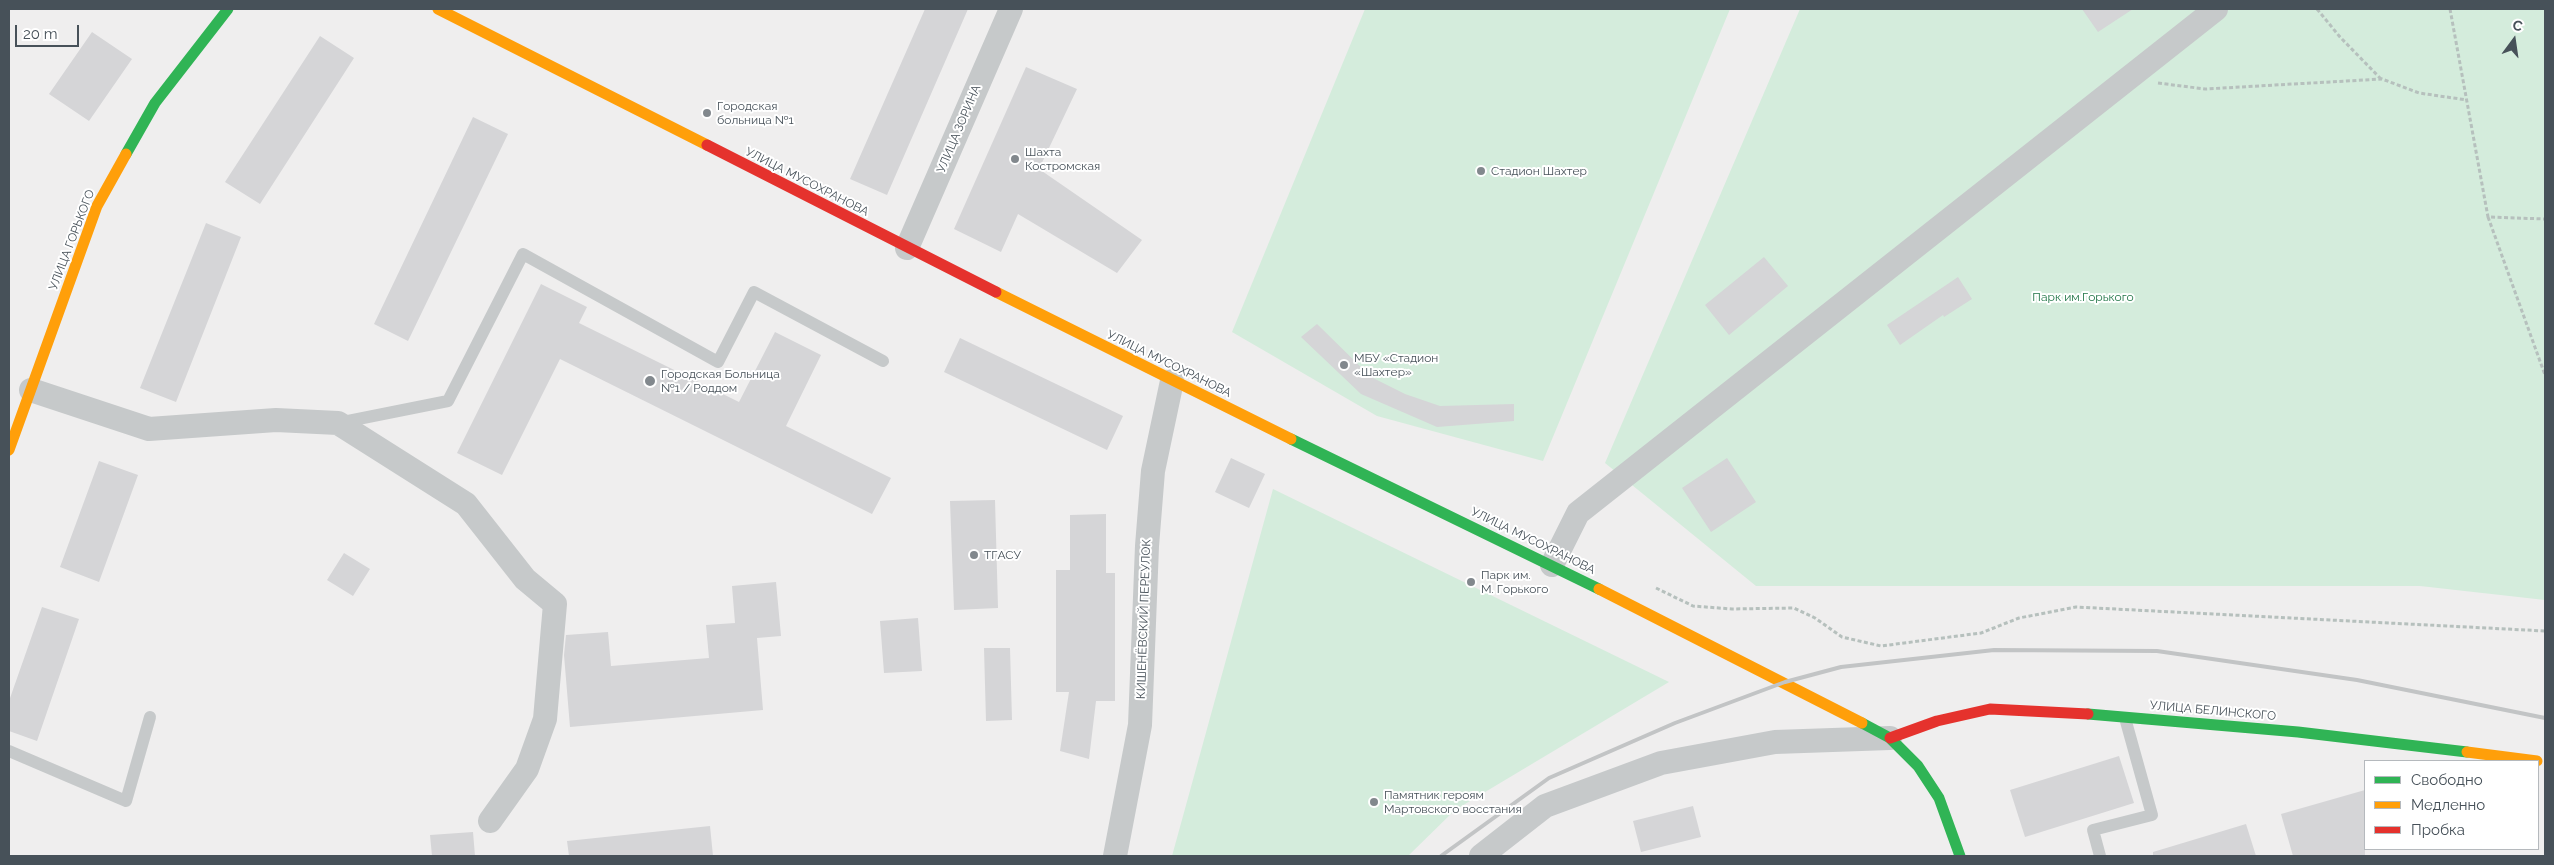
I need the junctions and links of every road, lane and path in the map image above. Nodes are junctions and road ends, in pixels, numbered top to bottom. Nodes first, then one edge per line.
1 (228, 9) edge
2 (438, 9) edge
3 (1011, 9) edge
4 (2216, 9) edge
5 (2317, 9) edge
6 (2450, 9) edge
7 (2127, 79) junction
8 (2382, 79) junction
9 (2467, 100) junction
10 (2488, 216) junction
11 (2545, 219) edge
12 (907, 248) junction
13 (883, 361) dead end
14 (2545, 375) edge
15 (1172, 382) junction
16 (31, 390) junction
17 (338, 423) junction
18 (9, 450) edge
19 (1552, 566) junction
20 (1650, 585) dead end
21 (2545, 631) edge
22 (150, 717) dead end
23 (2125, 718) junction
24 (1890, 738) junction
25 (9, 751) edge
26 (2530, 760) edge
27 (490, 821) dead end
28 (1115, 856) edge
29 (1481, 856) edge
30 (1960, 856) edge
31 (2100, 856) edge

1 - 16 main road, УЛИЦА ГОРЬКОГО
2 - 12 main road, УЛИЦА МУСОХРАНОВА
3 - 12 street, УЛИЦА ЗОРИНА
4 - 7 street
5 - 8 path
6 - 9 path
7 - 8 path
7 - 19 street
8 - 9 path
9 - 10 path
10 - 11 path
10 - 14 path
12 - 15 main road, УЛИЦА МУСОХРАНОВА
13 - 17 lane
15 - 19 main road, УЛИЦА МУСОХРАНОВА
15 - 28 street, КИШЕНЁВСКИЙ ПЕРЕУЛОК
16 - 17 street
16 - 18 main road, УЛИЦА ГОРЬКОГО
17 - 27 street
19 - 24 main road, УЛИЦА МУСОХРАНОВА
20 - 21 path
22 - 25 lane
23 - 24 main road, УЛИЦА БЕЛИНСКОГО
23 - 26 main road, УЛИЦА БЕЛИНСКОГО
23 - 31 lane
24 - 29 street
24 - 30 main road, УЛИЦА МУСОХРАНОВА

